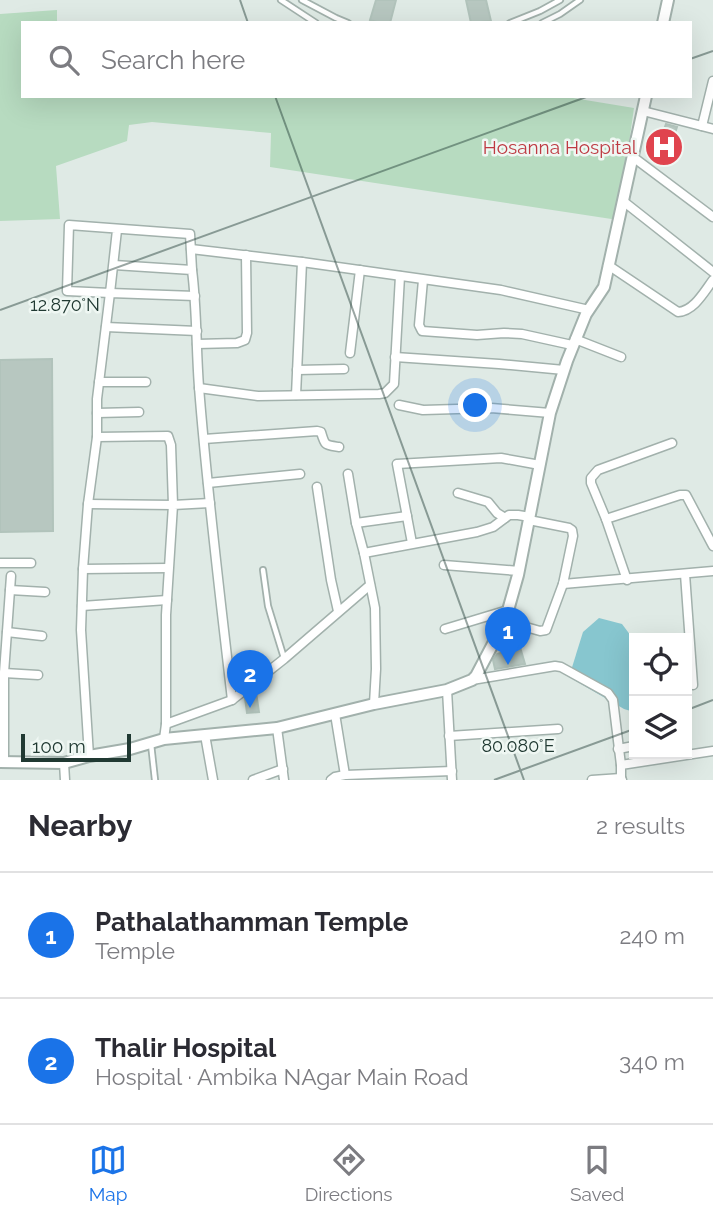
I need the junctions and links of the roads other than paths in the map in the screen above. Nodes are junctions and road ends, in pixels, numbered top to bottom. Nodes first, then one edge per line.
1 (281, 0) edge
2 (302, 0) edge
3 (560, 0) edge
4 (580, 0) edge
5 (668, 0) edge
6 (313, 21) edge
7 (343, 21) edge
8 (515, 21) edge
9 (546, 21) edge
10 (663, 21) edge
11 (713, 81) edge
12 (646, 98) edge
13 (643, 111) junction
14 (702, 126) junction
15 (713, 129) edge
16 (633, 157) junction
17 (623, 201) junction
18 (713, 217) edge
19 (117, 230) junction
20 (191, 249) junction
21 (246, 255) junction
22 (302, 262) junction
23 (114, 265) junction
24 (608, 265) junction
25 (192, 270) junction
26 (360, 270) junction
27 (713, 272) edge
28 (400, 276) junction
29 (423, 280) junction
30 (713, 280) edge
31 (110, 293) junction
32 (195, 296) junction
33 (589, 310) junction
34 (106, 327) junction
35 (197, 331) junction
36 (574, 342) junction
37 (197, 344) junction
38 (350, 353) dead end
39 (396, 357) junction
40 (621, 358) dead end
41 (344, 369) dead end
42 (297, 370) junction
43 (564, 370) junction
44 (99, 382) junction
45 (146, 382) dead end
46 (199, 388) junction
47 (296, 395) junction
48 (399, 405) dead end
49 (139, 412) dead end
50 (97, 413) junction
51 (550, 413) junction
52 (97, 437) junction
53 (204, 439) junction
54 (672, 443) dead end
55 (339, 447) dead end
56 (540, 466) junction
57 (300, 474) dead end
58 (348, 474) dead end
59 (208, 482) junction
60 (317, 487) dead end
61 (458, 493) dead end
62 (210, 503) junction
63 (88, 504) junction
64 (173, 505) junction
65 (407, 516) junction
66 (505, 518) junction
67 (530, 519) junction
68 (606, 519) junction
69 (356, 523) junction
70 (412, 543) junction
71 (713, 546) edge
72 (364, 553) junction
73 (0, 563) edge
74 (31, 563) dead end
75 (444, 565) dead end
76 (168, 568) junction
77 (83, 569) junction
78 (263, 570) dead end
79 (519, 571) junction
80 (713, 571) edge
81 (685, 574) junction
82 (10, 576) dead end
83 (627, 580) junction
84 (563, 584) junction
85 (370, 585) junction
86 (10, 590) junction
87 (45, 592) dead end
88 (167, 600) junction
89 (82, 606) junction
90 (338, 611) junction
91 (506, 615) junction
92 (445, 629) dead end
93 (7, 632) junction
94 (42, 636) dead end
95 (284, 659) junction
96 (4, 673) junction
97 (38, 675) dead end
98 (472, 680) junction
99 (693, 685) dead end
100 (446, 690) junction
101 (232, 700) junction
102 (374, 704) junction
103 (335, 713) junction
104 (166, 724) junction
105 (277, 728) junction
106 (558, 729) dead end
107 (205, 735) junction
108 (449, 736) junction
109 (164, 739) junction
110 (151, 743) junction
111 (629, 747) edge
112 (618, 749) junction
113 (713, 751) edge
114 (89, 755) junction
115 (2, 762) edge
116 (64, 763) junction
117 (621, 765) junction
118 (283, 769) junction
119 (345, 775) junction
120 (452, 776) edge
121 (621, 779) edge
122 (65, 780) edge
123 (155, 780) edge
124 (213, 780) edge
125 (253, 780) edge
126 (284, 780) edge
127 (331, 780) edge
128 (592, 780) edge

1 - 6 lane
2 - 7 lane
3 - 8 lane
4 - 9 lane
5 - 10 street
11 - 14 street
12 - 13 street
13 - 14 street
13 - 16 street
14 - 15 street
16 - 17 street
16 - 18 street
17 - 24 street
17 - 27 street
19 - 20 street
19 - 23 street
19 - 31 street
20 - 21 street
20 - 25 street
21 - 22 street
21 - 37 street
22 - 26 street
22 - 42 street
23 - 25 street
23 - 31 street
24 - 30 street
24 - 33 street
25 - 32 street
26 - 28 street
26 - 38 street
28 - 29 street
28 - 39 street
29 - 33 street
29 - 36 street
31 - 32 street
31 - 34 street
32 - 35 street
33 - 36 street
34 - 35 street
34 - 44 street
35 - 37 street
36 - 40 street
36 - 43 street
37 - 46 street
39 - 43 street
39 - 47 street
41 - 42 street
42 - 47 street
43 - 51 street
44 - 45 street
44 - 50 street
46 - 47 street
46 - 53 street
48 - 51 street
49 - 50 street
50 - 52 street
51 - 56 street
52 - 63 street
52 - 64 street
53 - 55 street
53 - 59 street
54 - 68 street
56 - 65 street
56 - 67 street
57 - 59 street
58 - 69 street
59 - 62 street
60 - 90 street
61 - 66 street
62 - 64 street
62 - 101 street
63 - 64 street
63 - 77 street
64 - 76 street
65 - 69 street
65 - 70 street
66 - 67 street
66 - 70 street
67 - 79 street
67 - 84 street
68 - 71 street
68 - 83 street
69 - 72 street
70 - 72 street
72 - 85 street
73 - 74 street
75 - 79 street
76 - 77 street
76 - 88 street
77 - 89 street
78 - 95 lane
79 - 91 street
80 - 81 street
81 - 83 street
81 - 99 street
82 - 86 street
83 - 84 street
84 - 91 street
85 - 90 street
85 - 102 street
86 - 87 street
86 - 93 street
88 - 89 street
88 - 104 street
89 - 114 street
90 - 95 street
91 - 92 street
91 - 98 street
93 - 94 street
93 - 96 street
95 - 101 street
96 - 97 street
96 - 115 street
98 - 100 street
98 - 112 street
100 - 102 street
100 - 108 street
101 - 104 street
102 - 103 street
103 - 105 street
103 - 119 street
104 - 109 street
105 - 107 street
105 - 118 street
106 - 108 street
107 - 109 street
107 - 124 street
108 - 120 street
109 - 110 street
110 - 114 street
110 - 123 lane
111 - 112 street
112 - 117 street
113 - 117 street
114 - 116 street
115 - 116 street
116 - 122 street
117 - 121 street
118 - 125 street
118 - 126 street
119 - 120 street
119 - 127 street
121 - 128 street

